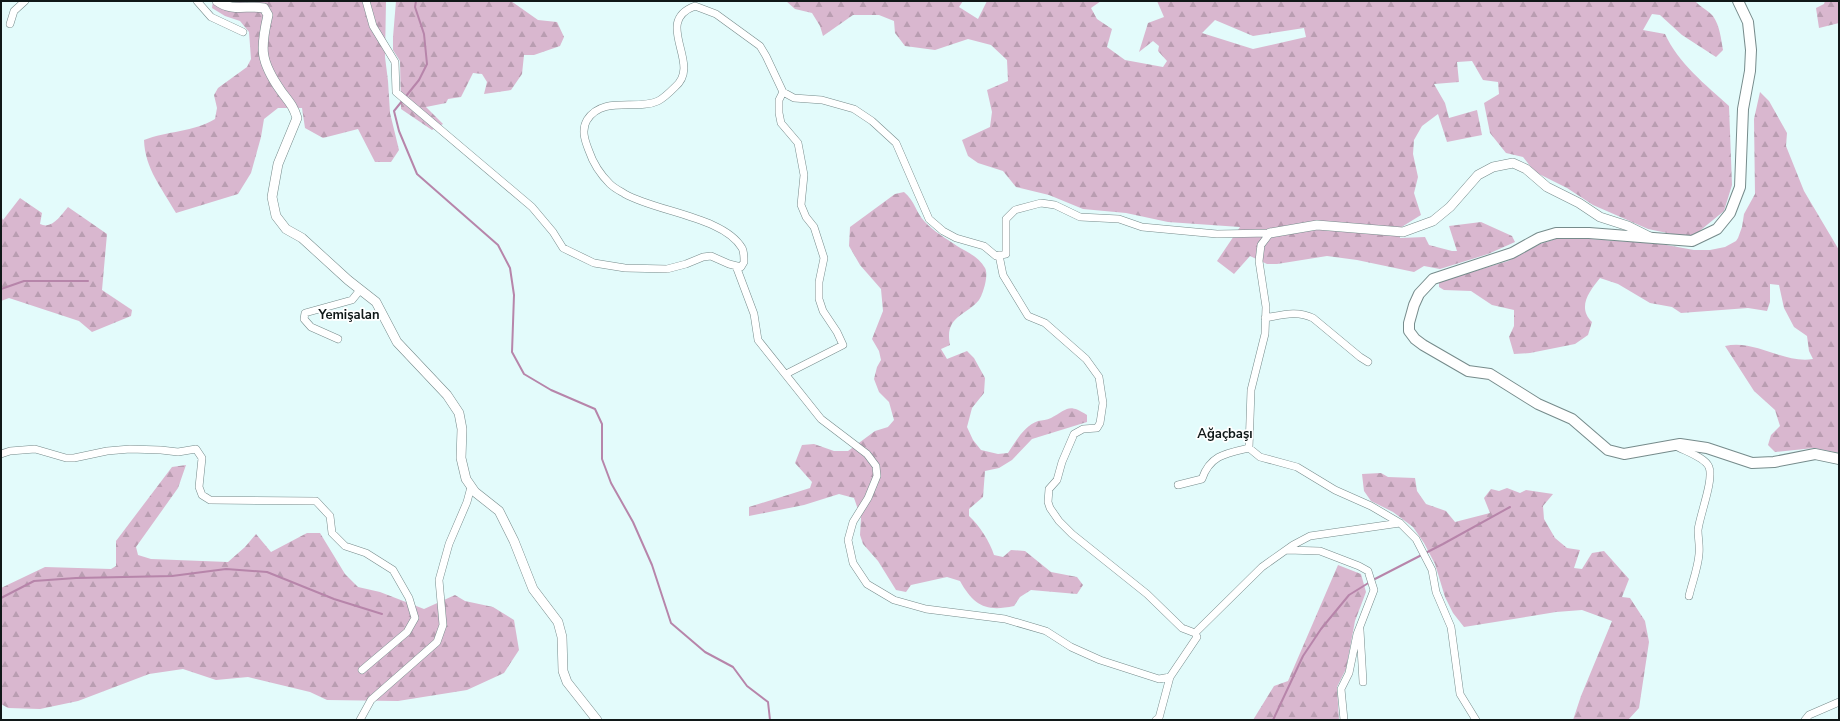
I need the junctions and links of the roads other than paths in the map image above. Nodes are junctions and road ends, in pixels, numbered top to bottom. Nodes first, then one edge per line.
1 (25, 1) edge
2 (197, 1) edge
3 (217, 1) edge
4 (366, 1) edge
5 (1738, 1) edge
6 (10, 24) dead end
7 (243, 32) dead end
8 (783, 92) junction
9 (1270, 233) junction
10 (1652, 238) junction
11 (999, 255) junction
12 (736, 266) junction
13 (360, 290) junction
14 (1265, 318) junction
15 (338, 339) dead end
16 (1368, 362) dead end
17 (786, 374) junction
18 (1674, 445) junction
19 (1249, 448) junction
20 (1, 454) edge
21 (1839, 459) edge
22 (1178, 485) dead end
23 (471, 487) junction
24 (1400, 523) junction
25 (1287, 550) junction
26 (1689, 596) dead end
27 (1360, 624) junction
28 (1195, 633) junction
29 (362, 670) dead end
30 (1170, 677) junction
31 (1363, 682) dead end
32 (1839, 702) edge
33 (360, 720) edge
34 (597, 720) edge
35 (1156, 720) edge
36 (1344, 720) edge
37 (1476, 720) edge
38 (1805, 720) edge

1 - 6 street
2 - 7 street
3 - 13 street
4 - 12 street
5 - 10 main road
8 - 11 street
8 - 12 street
8 - 17 street
9 - 10 street
9 - 11 street
9 - 14 street
10 - 18 main road
11 - 28 street
12 - 17 street
13 - 15 street
13 - 23 street
14 - 16 street
14 - 19 street
17 - 30 street
18 - 21 main road
18 - 26 street
19 - 22 street
19 - 24 street
20 - 29 street
23 - 33 street
23 - 34 street
24 - 25 street
24 - 37 street
25 - 27 street
25 - 28 street
27 - 31 street
27 - 36 street
28 - 30 street
30 - 35 street
32 - 38 street

